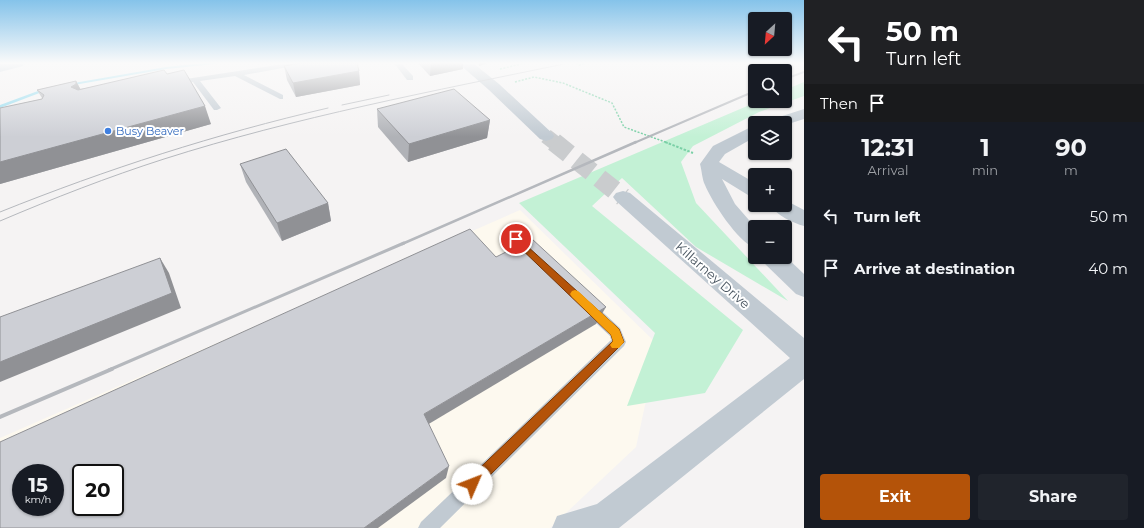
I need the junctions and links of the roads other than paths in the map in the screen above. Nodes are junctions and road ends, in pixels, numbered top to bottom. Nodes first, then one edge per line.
1 (201, 88) edge
2 (263, 88) edge
3 (495, 88) edge
4 (280, 97) dead end
5 (217, 108) dead end
6 (804, 114) edge
7 (792, 118) edge
8 (748, 134) edge
9 (546, 136) tunnel mouth
10 (711, 162) junction
11 (748, 186) edge
12 (623, 197) tunnel mouth
13 (792, 212) edge
14 (804, 219) edge
15 (748, 232) edge
16 (516, 239) dead end
17 (779, 264) edge
18 (544, 265) edge
19 (804, 288) edge
20 (577, 296) edge
21 (804, 354) edge
22 (804, 363) edge
23 (427, 528) edge
24 (569, 528) edge

1 - 5 lane
2 - 4 lane
3 - 9 street
6 - 7 street
8 - 10 street
10 - 11 street
10 - 15 street
12 - 21 street, Killarney Drive
13 - 14 street
16 - 18 lane
17 - 19 street
20 - 23 lane
22 - 24 street

